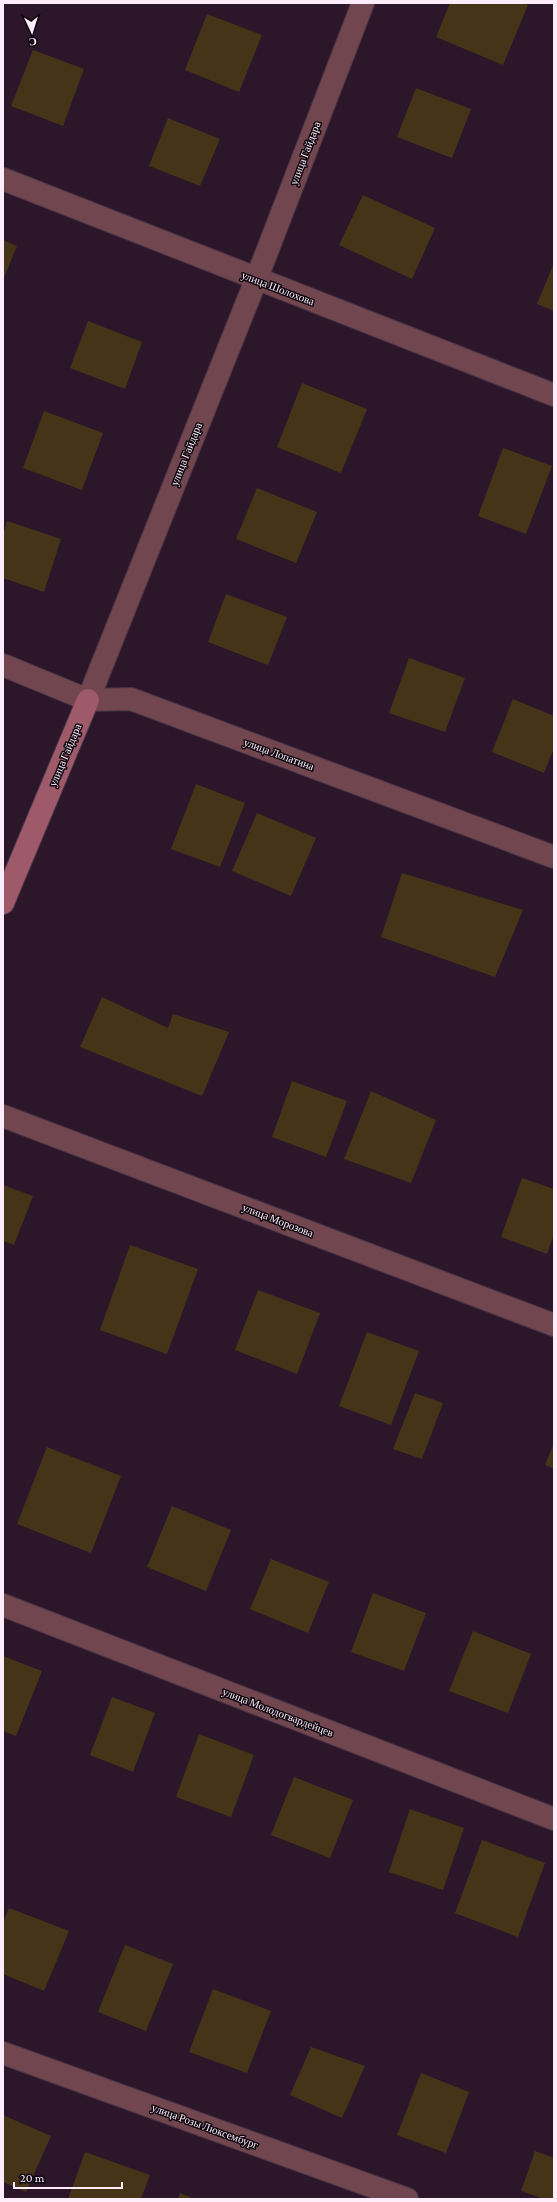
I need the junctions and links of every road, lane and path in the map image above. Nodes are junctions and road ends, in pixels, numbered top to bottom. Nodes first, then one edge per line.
1 (363, 3) edge
2 (3, 179) edge
3 (256, 280) junction
4 (554, 395) edge
5 (3, 665) edge
6 (88, 700) junction
7 (554, 857) edge
8 (3, 903) edge
9 (3, 1116) edge
10 (554, 1324) edge
11 (3, 1605) edge
12 (554, 1819) edge
13 (3, 2053) edge
14 (407, 2199) edge

1 - 3 street, улица Гайдара
2 - 3 street, улица Шолохова
3 - 4 street, улица Шолохова
3 - 6 street, улица Гайдара
5 - 6 street, улица Лопатина
6 - 7 street, улица Лопатина
6 - 8 street, улица Гайдара
9 - 10 street, улица Морозова
11 - 12 street, улица Молодогвардейцев
13 - 14 street, улица Розы Люксембург

